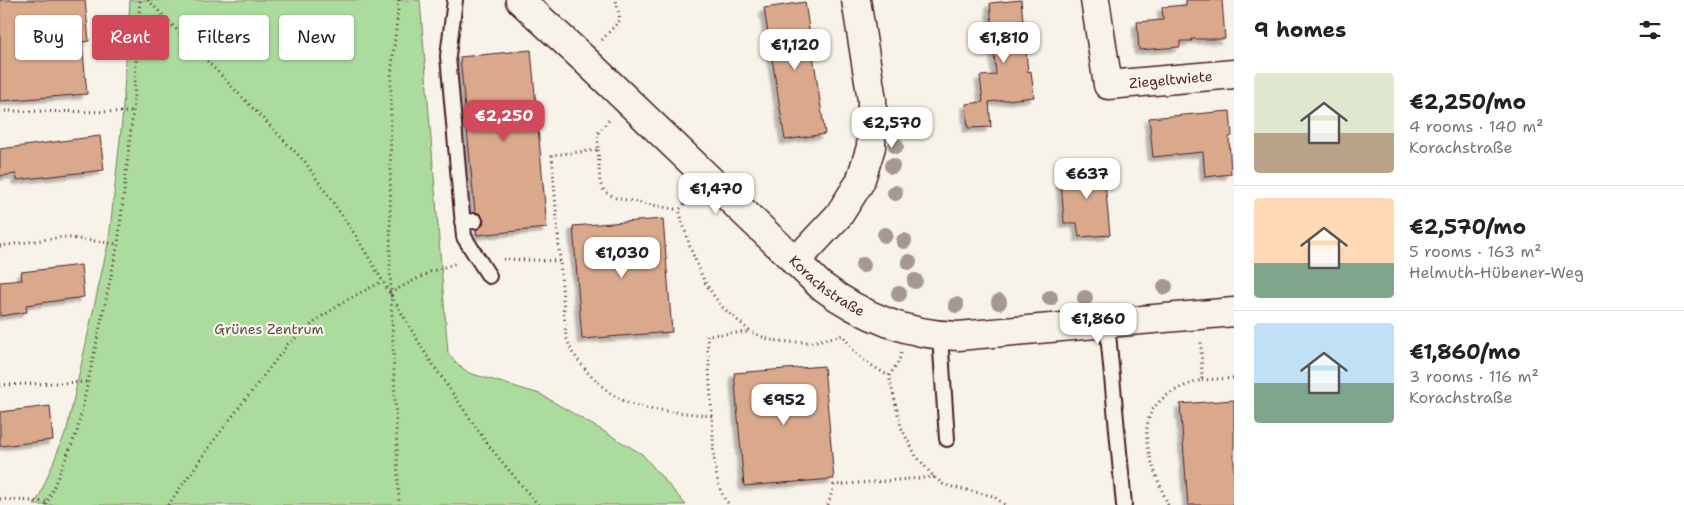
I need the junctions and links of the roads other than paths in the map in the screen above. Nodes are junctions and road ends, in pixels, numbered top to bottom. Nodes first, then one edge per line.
1 (455, 0) edge
2 (520, 0) edge
3 (856, 0) edge
4 (1095, 0) edge
5 (1234, 74) edge
6 (795, 262) junction
7 (489, 276) dead end
8 (1234, 312) edge
9 (1107, 323) junction
10 (940, 336) junction
11 (947, 439) dead end
12 (1124, 505) edge

1 - 7 lane
2 - 6 street, Korachstraße
3 - 6 street
4 - 5 street, Ziegeltwiete
6 - 10 street, Korachstraße
8 - 9 street, Korachstraße
9 - 10 street, Korachstraße
9 - 12 lane
10 - 11 lane

